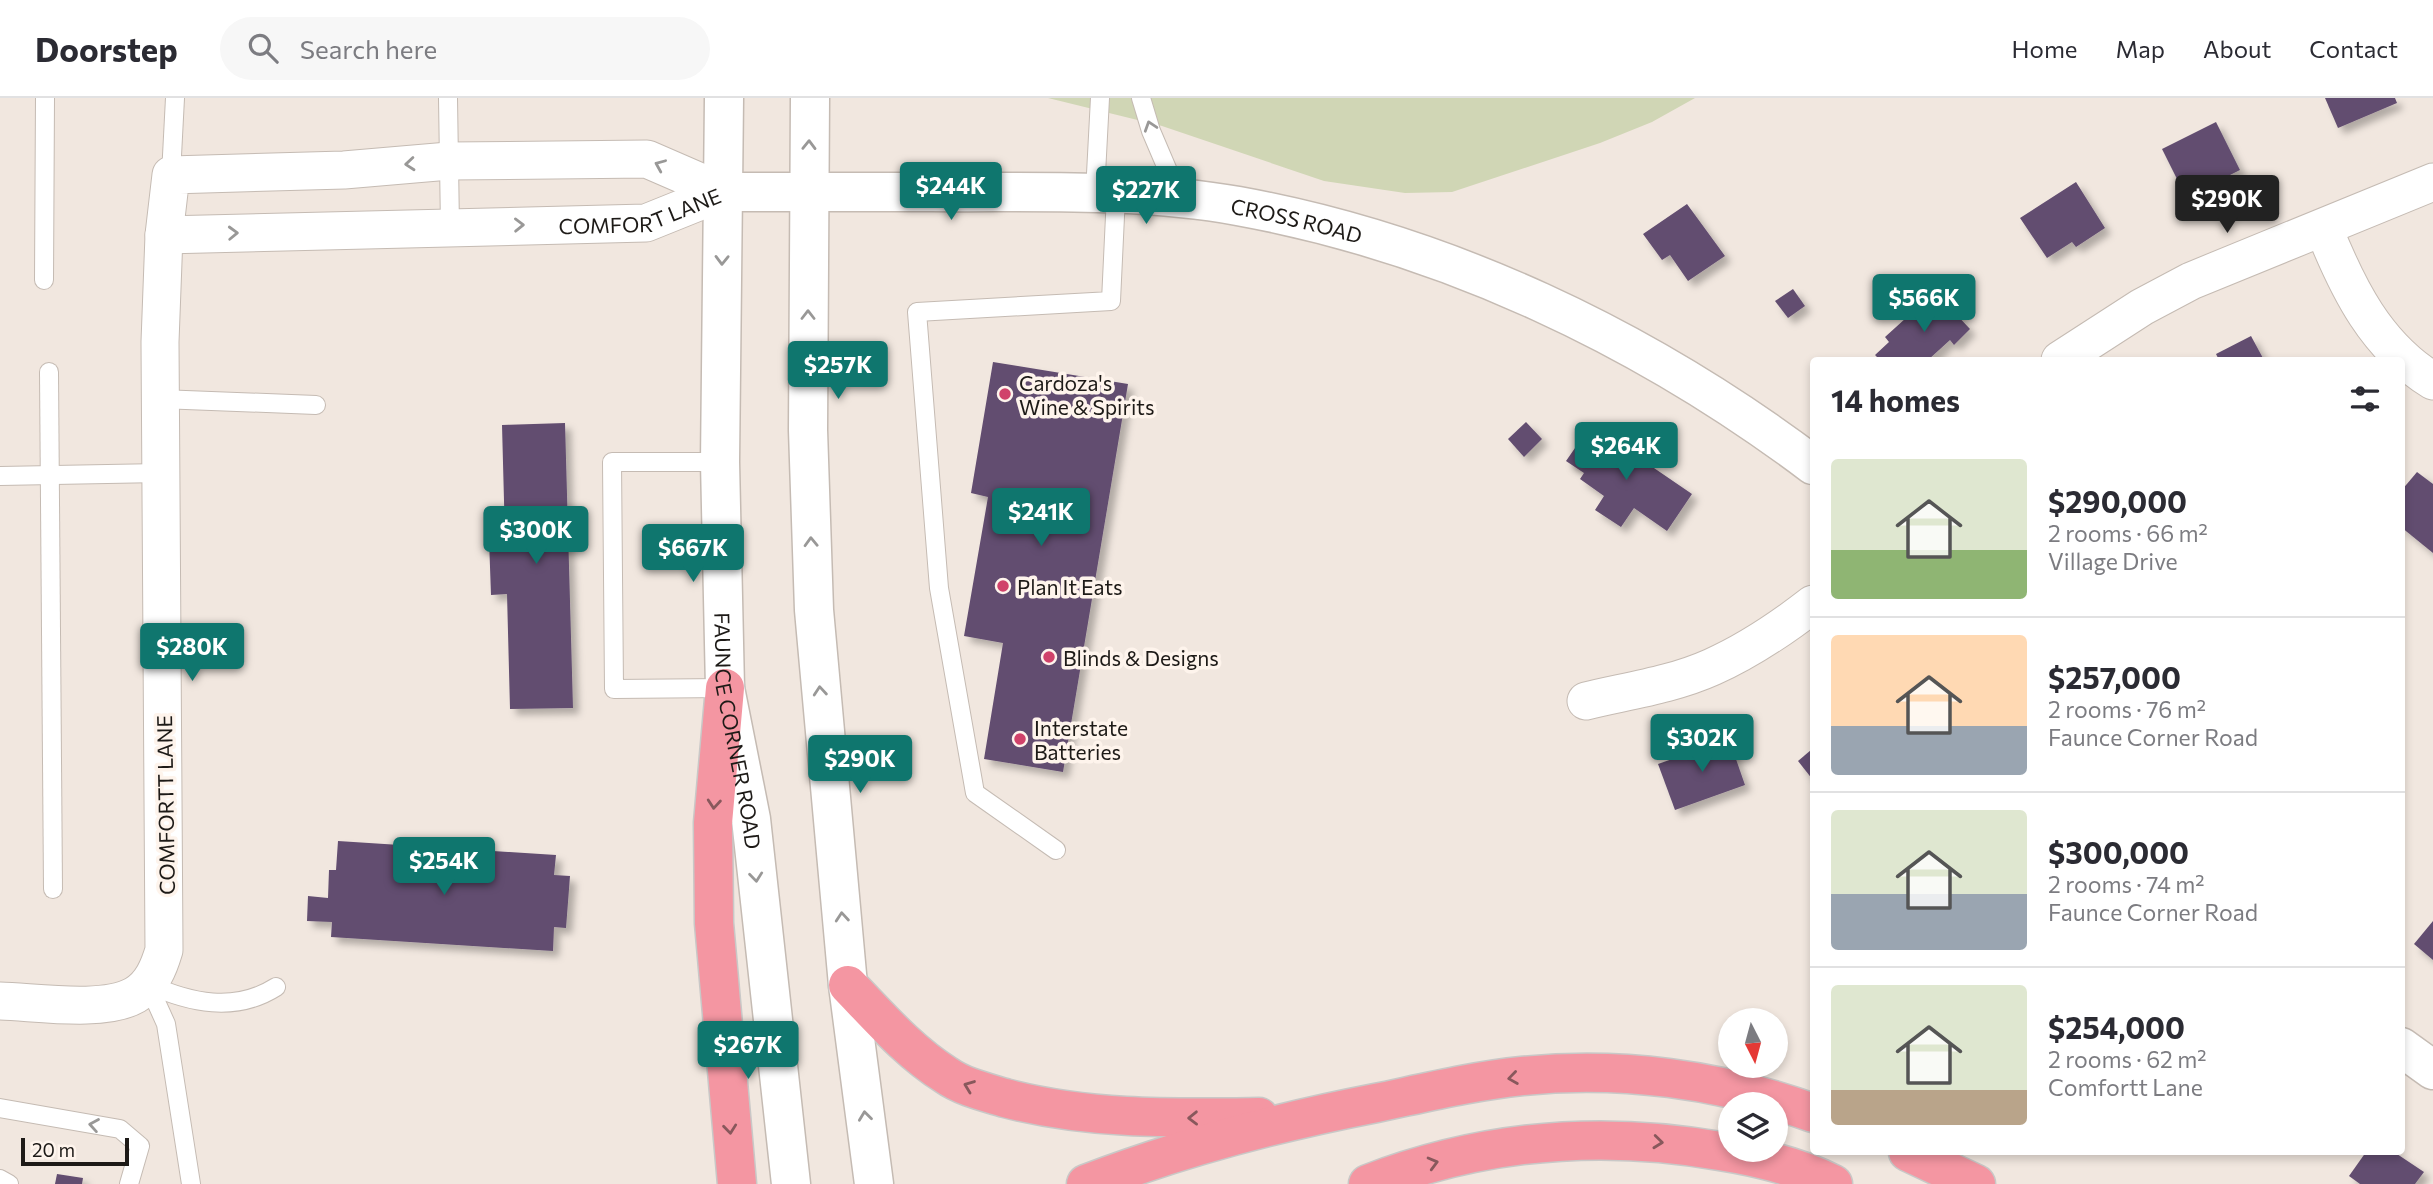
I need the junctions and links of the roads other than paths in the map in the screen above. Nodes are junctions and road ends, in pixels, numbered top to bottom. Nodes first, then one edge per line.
1 (45, 98) edge
2 (175, 98) edge
3 (448, 98) edge
4 (724, 98) edge
5 (810, 98) edge
6 (1100, 98) edge
7 (1141, 98) edge
8 (449, 161) junction
9 (171, 175) junction
10 (2433, 182) edge
11 (723, 192) junction
12 (809, 192) junction
13 (1105, 194) junction
14 (1180, 199) junction
15 (450, 227) junction
16 (2324, 229) junction
17 (164, 235) junction
18 (44, 280) dead end
19 (2065, 357) edge
20 (2402, 357) edge
21 (2405, 360) edge
22 (49, 372) dead end
23 (2433, 381) edge
24 (160, 399) junction
25 (316, 405) dead end
26 (720, 462) junction
27 (1810, 463) edge
28 (161, 473) junction
29 (50, 475) junction
30 (0, 476) edge
31 (1810, 606) edge
32 (725, 688) junction
33 (1586, 701) dead end
34 (1056, 850) dead end
35 (53, 889) dead end
36 (148, 984) junction
37 (848, 985) junction
38 (276, 986) dead end
39 (0, 1001) edge
40 (2405, 1050) edge
41 (2433, 1070) edge
42 (0, 1108) edge
43 (1810, 1112) edge
44 (1310, 1116) junction
45 (1914, 1155) edge
46 (0, 1180) edge
47 (9, 1184) edge
48 (129, 1184) edge
49 (191, 1184) edge
50 (737, 1184) edge
51 (791, 1184) edge
52 (874, 1184) edge
53 (1086, 1184) edge
54 (1368, 1184) edge
55 (1833, 1184) edge
56 (1976, 1184) edge

1 - 18 lane
2 - 9 lane
3 - 8 lane
4 - 11 main road, FAUNCE CORNER ROAD
12 -> 5 main road
6 - 13 lane
14 -> 7 lane
8 -> 9 street, COMFORT LANE
11 -> 8 street, COMFORT LANE
8 - 15 lane
9 - 17 street, COMFORTT LANE
10 - 16 street
11 - 12 main road, CROSS ROAD
15 -> 11 street, COMFORT LANE
11 -> 26 main road, FAUNCE CORNER ROAD
12 - 13 main road, CROSS ROAD
37 -> 12 main road
13 - 14 main road, CROSS ROAD
13 - 34 lane
14 - 27 main road, CROSS ROAD
17 -> 15 street, COMFORT LANE
16 - 19 street
16 - 20 street
17 - 24 street, COMFORTT LANE
21 - 23 street
22 - 29 lane
24 - 25 lane
24 - 28 street, COMFORTT LANE
26 - 32 main road, FAUNCE CORNER ROAD
26 - 32 lane
28 - 29 lane
28 - 36 street, COMFORTT LANE
29 - 30 lane
29 - 35 lane
31 - 33 street
32 -> 50 highway
32 -> 51 main road, FAUNCE CORNER ROAD
36 - 38 lane
36 - 39 street
36 - 49 lane
44 -> 37 highway
52 -> 37 main road
40 - 41 main road
48 -> 42 lane
43 -> 44 highway
44 - 53 highway
45 - 56 highway
46 - 47 lane
54 -> 55 highway

